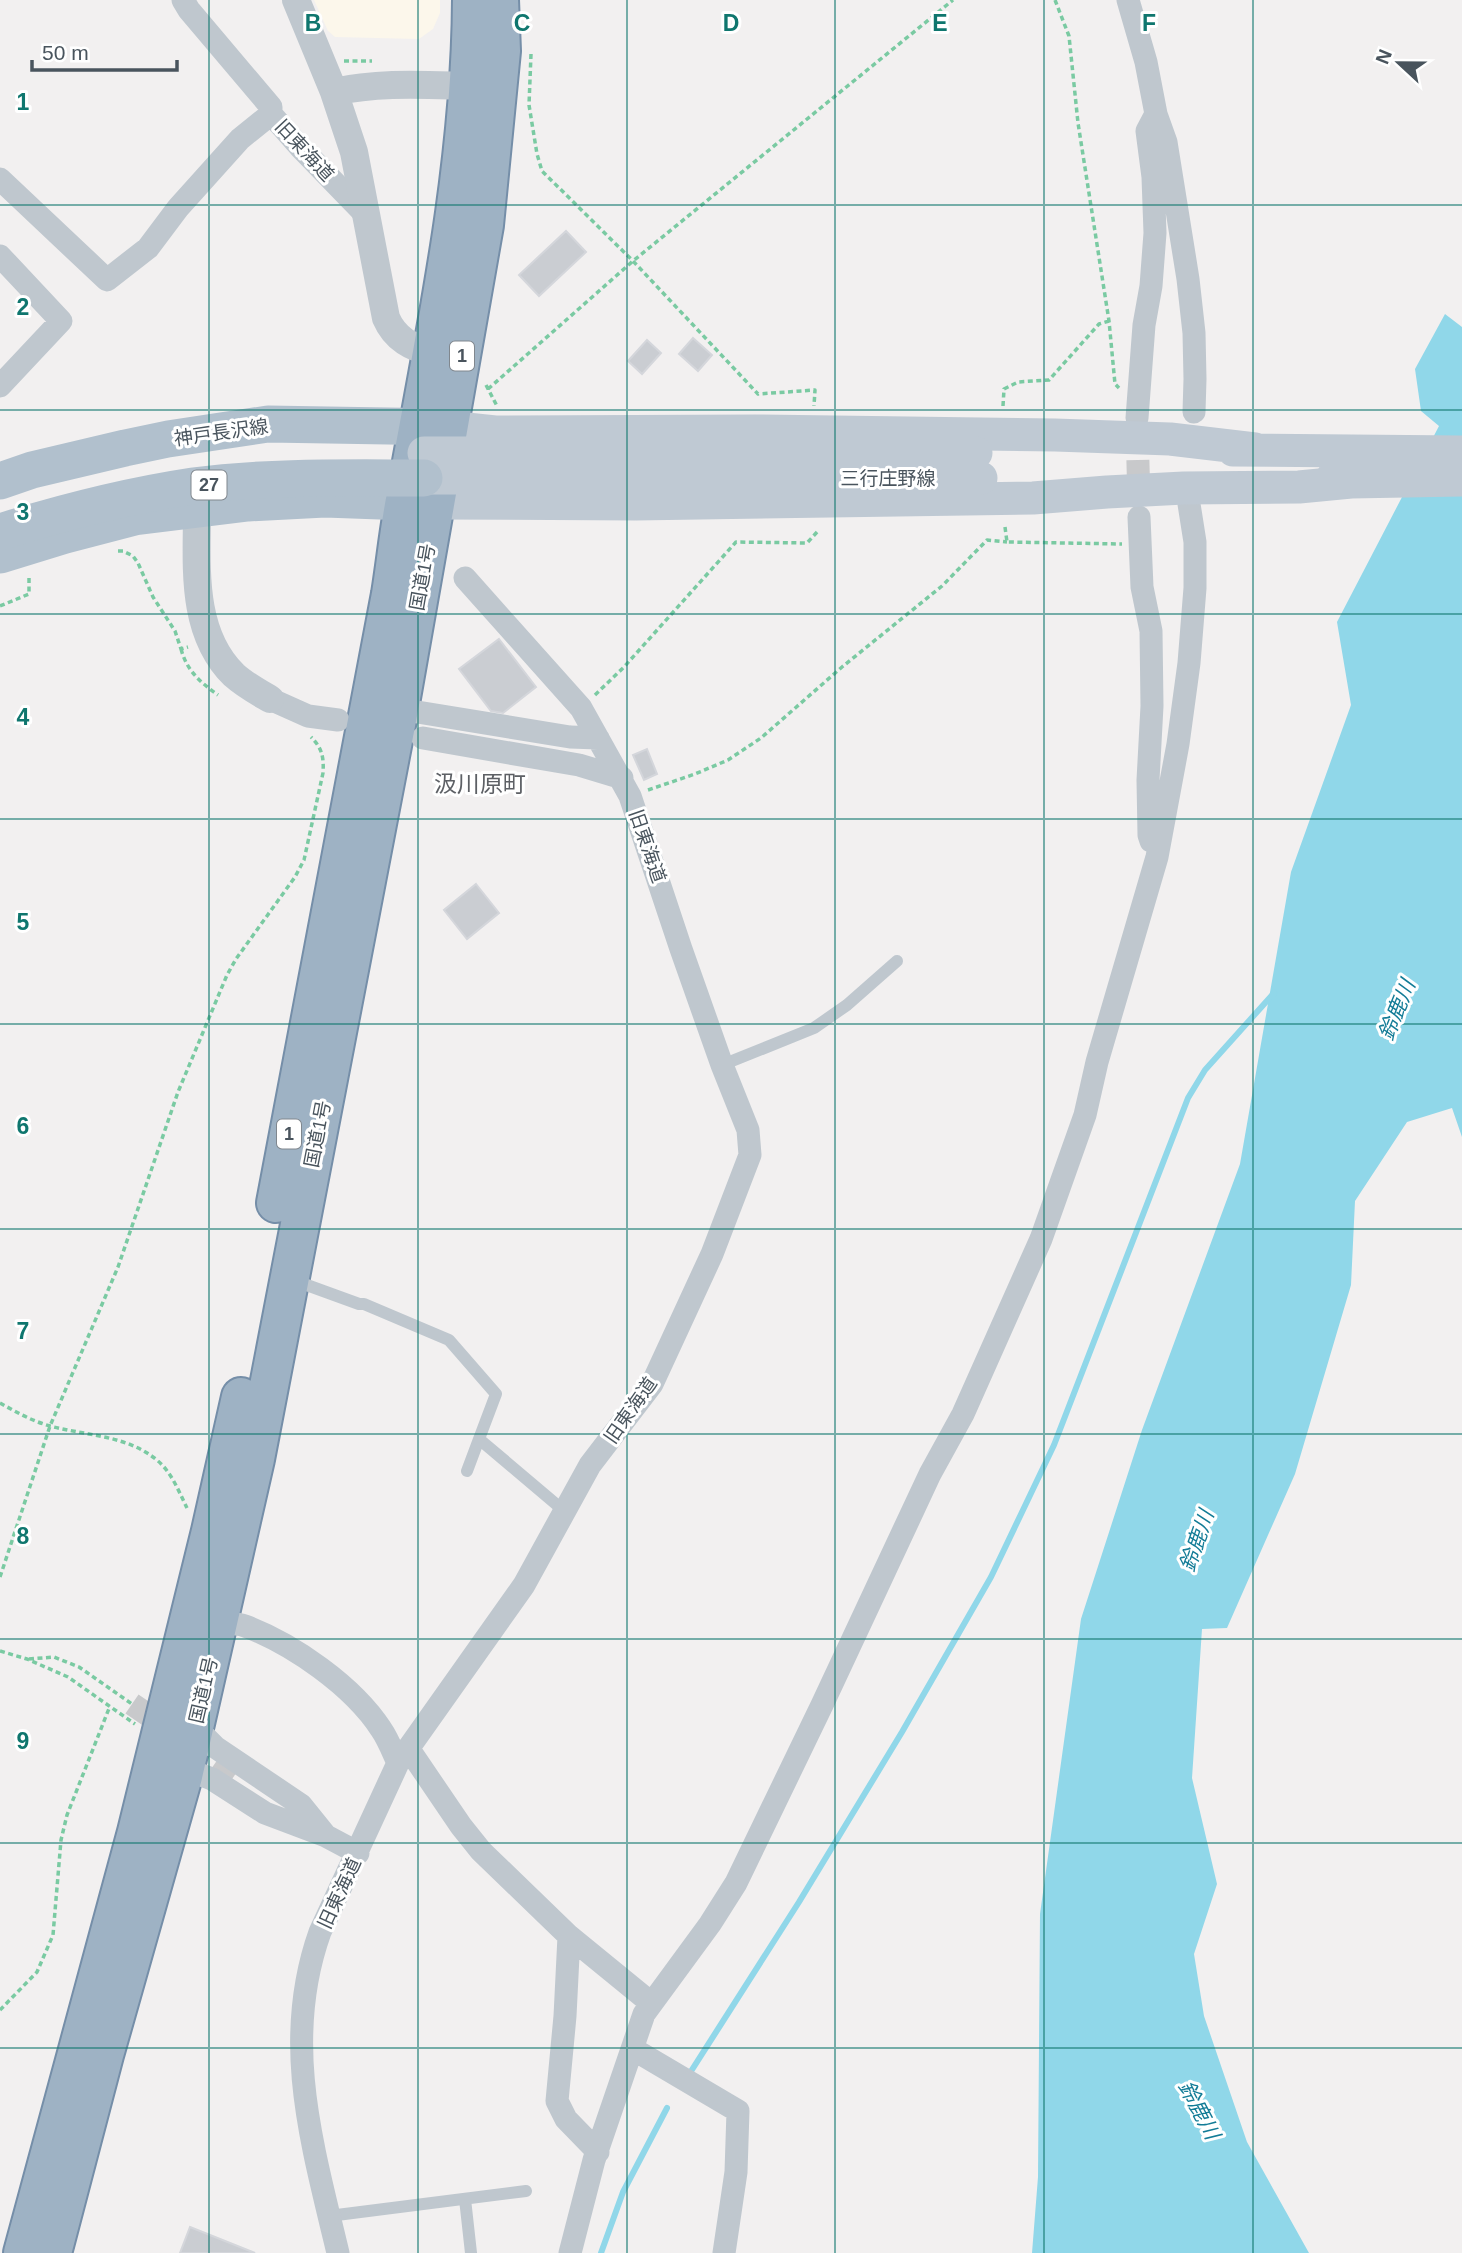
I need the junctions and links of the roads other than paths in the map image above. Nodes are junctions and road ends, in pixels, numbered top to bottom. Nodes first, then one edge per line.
1 (183, 0) edge
2 (296, 0) edge
3 (472, 0) edge
4 (499, 0) edge
5 (1128, 0) edge
6 (470, 86) junction
7 (334, 92) junction
8 (271, 114) junction
9 (1156, 114) junction
10 (0, 179) edge
11 (365, 214) junction
12 (0, 256) edge
13 (433, 353) junction
14 (0, 386) edge
15 (1137, 409) tunnel mouth
16 (1194, 412) dead end
17 (1255, 449) junction
18 (1462, 452) edge
19 (426, 465) junction
20 (979, 465) junction
21 (1462, 480) edge
22 (0, 481) edge
23 (1181, 488) junction
24 (0, 505) edge
25 (197, 509) junction
26 (1139, 517) tunnel mouth
27 (0, 532) edge
28 (10, 564) edge
29 (465, 578) dead end
30 (270, 699) joint
31 (399, 709) junction
32 (338, 720) dead end
33 (423, 738) dead end
34 (598, 738) junction
35 (626, 787) junction
36 (1157, 857) junction
37 (897, 961) dead end
38 (722, 1065) junction
39 (288, 1281) junction
40 (479, 1439) junction
41 (467, 1471) dead end
42 (563, 1510) junction
43 (219, 1623) junction
44 (195, 1723) junction
45 (403, 1755) junction
46 (183, 1776) junction
47 (242, 1780) tunnel mouth
48 (326, 1836) junction
49 (358, 1853) junction
50 (569, 1936) junction
51 (651, 2003) junction
52 (633, 2049) junction
53 (598, 2152) junction
54 (526, 2191) dead end
55 (465, 2199) junction
56 (329, 2216) junction
57 (23, 2253) edge
58 (52, 2253) edge
59 (338, 2253) edge
60 (471, 2253) edge
61 (570, 2253) edge
62 (724, 2253) edge

1 - 8 street, 旧東海道
2 - 7 street
3 - 6 highway, 国道1号 / 1
4 - 19 highway, 国道1号 / 1
5 - 9 street
6 - 7 street
6 - 13 highway, 国道1号 / 1
7 - 11 street
8 - 10 street
8 - 11 street, 旧東海道
9 - 15 street
9 - 16 street
11 - 13 street
12 - 14 street
13 - 19 highway, 国道1号 / 1
17 - 18 main road, 三行庄野線
17 - 19 main road, 三行庄野線
17 - 20 main road, 三行庄野線
19 - 20 main road, 三行庄野線, bridge
19 - 22 main road, 神戸長沢線
19 - 23 main road, 三行庄野線
19 - 24 main road, 神戸長沢線 / 27
19 - 25 main road, 27
19 - 27 main road, 27, bridge
19 - 31 highway, 国道1号 / 1
19 - 57 highway, 国道1号 / 1
20 - 23 main road, 三行庄野線
21 - 23 main road, 三行庄野線
23 - 36 street
25 - 28 main road, 27
25 - 30 street
26 - 36 street
29 - 34 street, 旧東海道
30 - 32 street
31 - 34 street
31 - 39 highway, 国道1号 / 1
33 - 35 street
34 - 35 street, 旧東海道
35 - 38 street, 旧東海道
36 - 51 street
37 - 38 lane
38 - 42 street, 旧東海道
39 - 40 lane
39 - 43 highway, 国道1号 / 1
40 - 41 lane
40 - 42 lane
42 - 45 street, 旧東海道
43 - 44 highway, 国道1号 / 1
43 - 45 street
44 - 46 highway, 国道1号 / 1
44 - 48 street
45 - 49 street, 旧東海道
45 - 50 street
46 - 48 street
46 - 58 highway, 国道1号 / 1
47 - 48 street
48 - 49 street
49 - 56 street, 旧東海道
50 - 51 street
50 - 53 street
51 - 52 street
52 - 53 street
52 - 62 street
53 - 61 street
54 - 55 lane
55 - 56 lane
55 - 60 lane
56 - 59 street, 旧東海道

